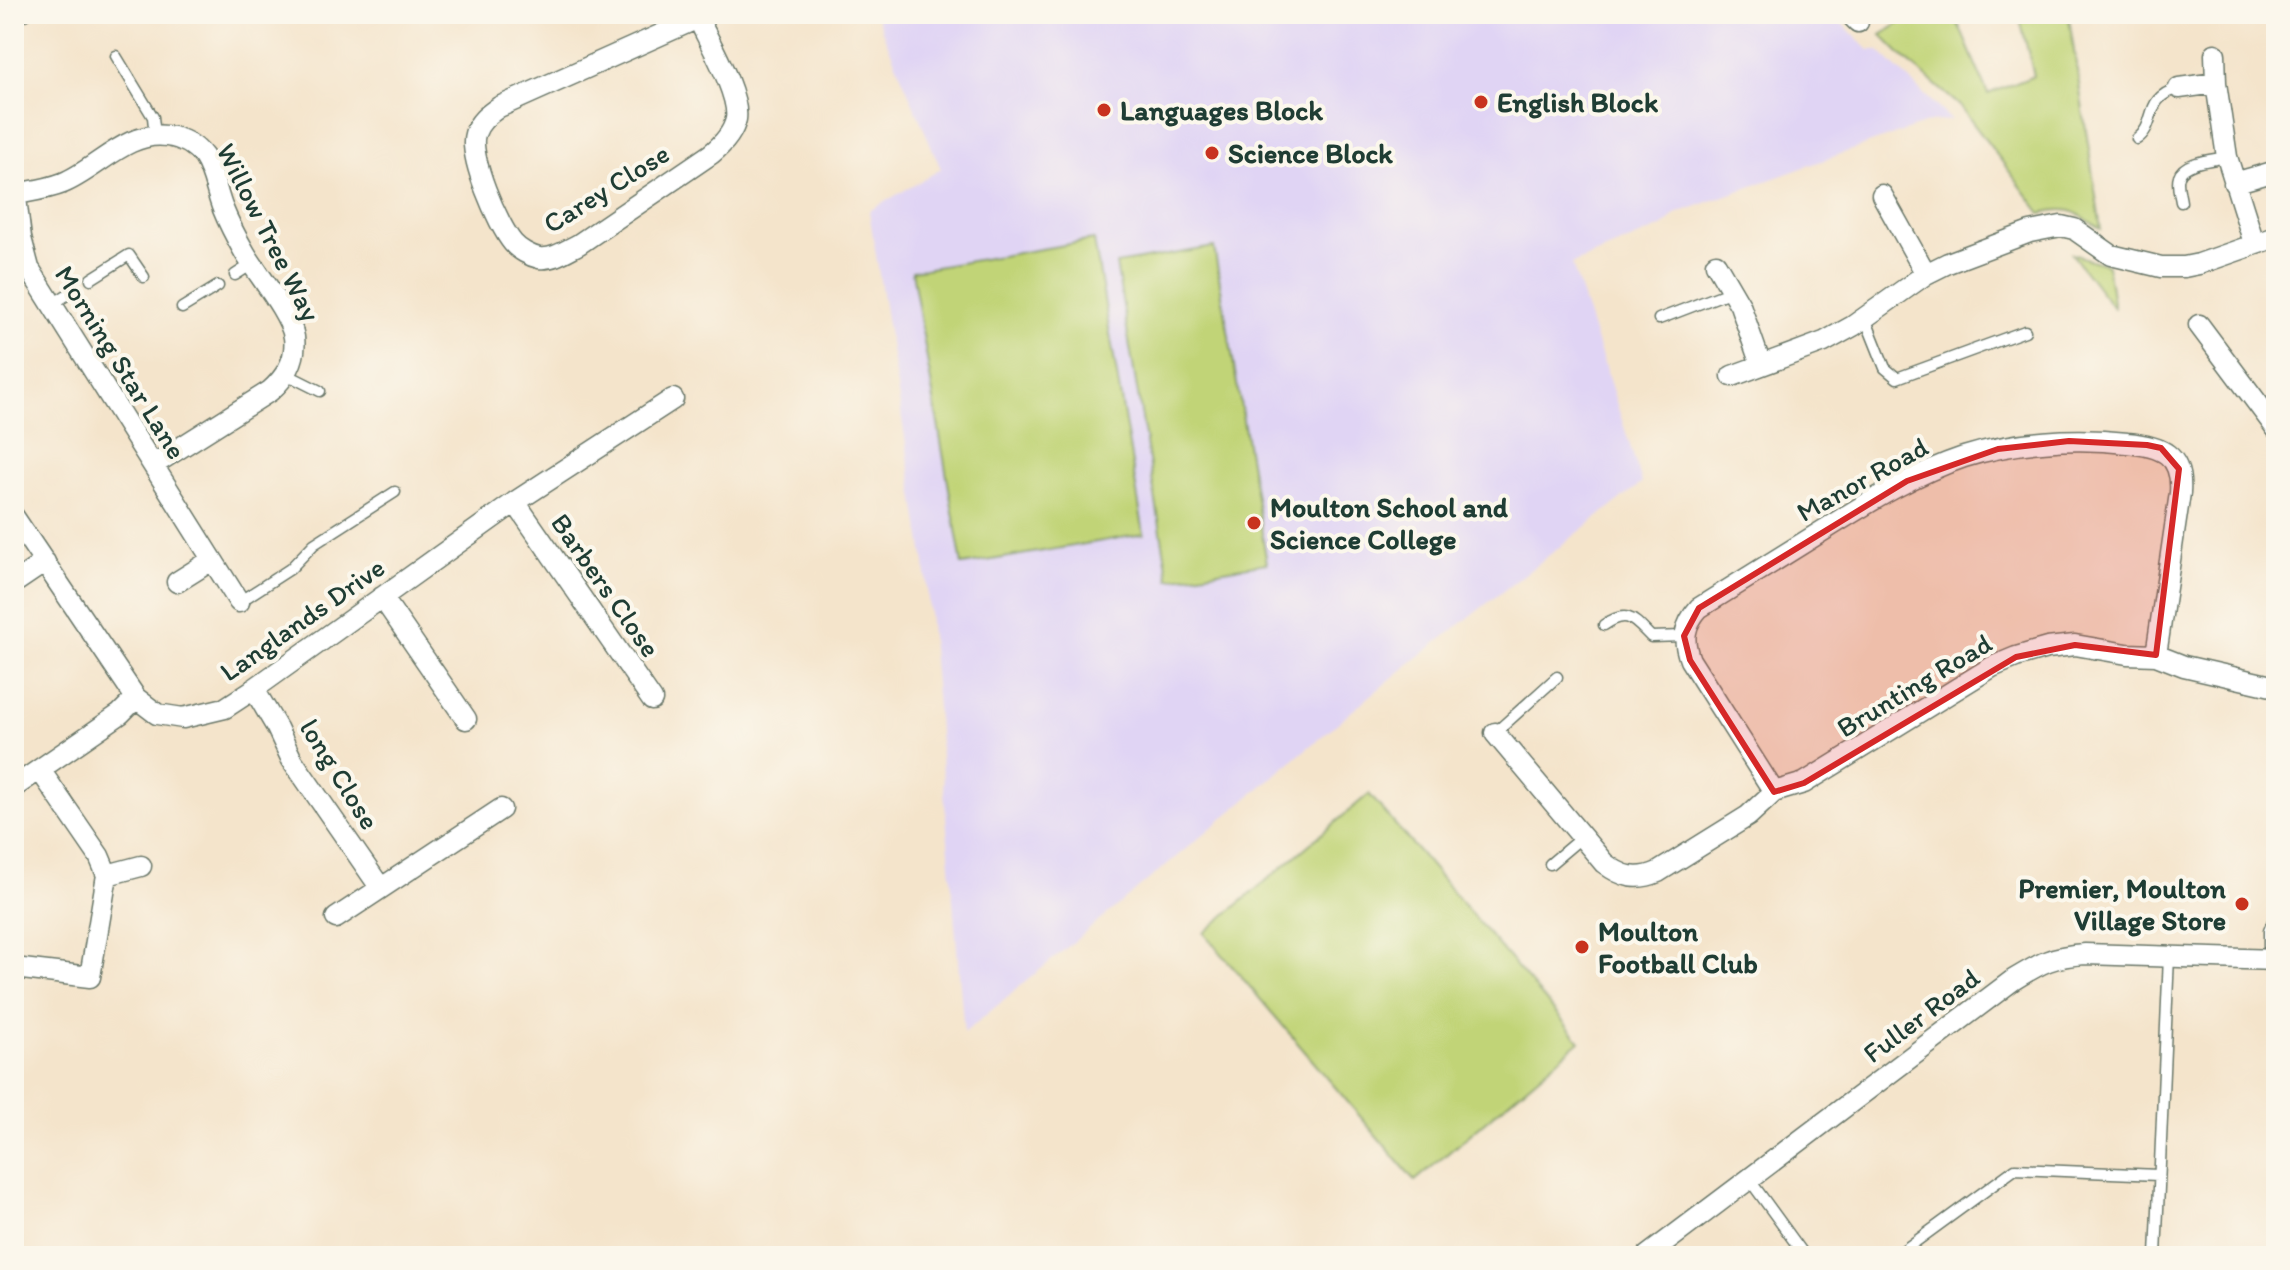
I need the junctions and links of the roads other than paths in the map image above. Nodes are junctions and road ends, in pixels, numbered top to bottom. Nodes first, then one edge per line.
1 (26, 14) edge
2 (697, 16) edge
3 (14, 21) edge
4 (2215, 54) dead end
5 (116, 56) dead end
6 (2216, 83) junction
7 (2179, 88) joint
8 (155, 136) junction
9 (2137, 139) dead end
10 (2227, 157) junction
11 (2276, 171) edge
12 (2234, 183) junction
13 (15, 188) edge
14 (1882, 195) dead end
15 (2181, 202) dead end
16 (2276, 237) edge
17 (2254, 243) junction
18 (1716, 264) dead end
19 (1926, 274) junction
20 (144, 277) dead end
21 (91, 279) dead end
22 (218, 286) dead end
23 (73, 291) dead end
24 (1732, 291) junction
25 (51, 305) junction
26 (182, 308) dead end
27 (1865, 318) junction
28 (1659, 319) dead end
29 (2199, 325) dead end
30 (2025, 331) dead end
31 (1761, 365) junction
32 (286, 374) junction
33 (1732, 376) dead end
34 (320, 391) dead end
35 (673, 399) dead end
36 (2276, 428) edge
37 (153, 465) junction
38 (395, 492) dead end
39 (515, 502) junction
40 (14, 517) edge
41 (212, 560) junction
42 (45, 562) junction
43 (177, 582) dead end
44 (14, 583) edge
45 (382, 597) junction
46 (239, 602) joint
47 (1604, 625) dead end
48 (1684, 636) junction
49 (2156, 655) junction
50 (1557, 677) dead end
51 (2276, 687) edge
52 (254, 689) junction
53 (136, 698) junction
54 (652, 700) dead end
55 (466, 719) dead end
56 (1495, 733) joint
57 (40, 770) junction
58 (14, 787) edge
59 (1774, 792) junction
60 (501, 809) dead end
61 (1582, 837) junction
62 (1550, 864) dead end
63 (141, 866) dead end
64 (107, 875) junction
65 (380, 887) junction
66 (2276, 914) edge
67 (336, 918) dead end
68 (2169, 956) junction
69 (2272, 960) edge
70 (14, 968) edge
71 (2158, 1175) junction
72 (1749, 1179) junction
73 (1647, 1256) edge
74 (1805, 1256) edge
75 (1896, 1256) edge
76 (2156, 1256) edge

1 - 3 lane
2 - 2 street, Carey Close
4 - 6 street
5 - 8 lane
6 - 7 street
6 - 10 street
7 - 9 lane
8 - 13 street
8 - 32 street, Willow Tree Way
10 - 12 street
10 - 15 lane
11 - 12 street
12 - 17 street
13 - 25 street, Morning Star Lane
14 - 19 street
16 - 17 street
17 - 19 street
18 - 24 street
19 - 27 street
20 - 21 lane
22 - 26 lane
23 - 25 lane
24 - 28 lane
24 - 31 street
25 - 37 street, Morning Star Lane
27 - 30 lane
27 - 31 street
29 - 36 street
31 - 33 street
32 - 34 lane
32 - 37 street
35 - 39 street, Langlands Drive
37 - 41 street, Morning Star Lane
38 - 46 lane
39 - 45 street, Langlands Drive
39 - 54 street, Barbers Close
40 - 42 street, Langlands Drive
41 - 43 street
41 - 46 street, Morning Star Lane
42 - 44 street
42 - 53 street, Langlands Drive
45 - 52 street, Langlands Drive
45 - 55 street
47 - 48 lane
48 - 49 street, Manor Road
48 - 59 street
49 - 51 street, Brunting Road
49 - 59 street, Brunting Road
50 - 56 lane
52 - 53 street, Langlands Drive
52 - 65 street, long Close
53 - 57 street
56 - 61 street
57 - 58 street
57 - 64 street
59 - 61 street
60 - 65 street
61 - 62 lane
63 - 64 street
64 - 70 street
65 - 67 street
66 - 69 lane
68 - 69 street, Fuller Road
68 - 71 lane
68 - 72 street, Fuller Road
71 - 75 lane
71 - 76 lane
72 - 73 street, Fuller Road
72 - 74 lane

